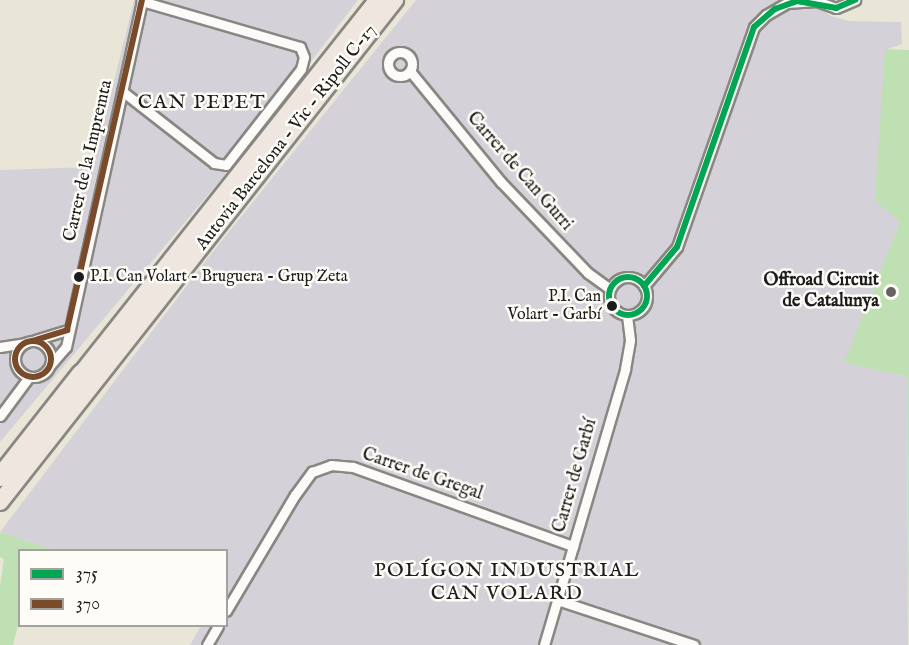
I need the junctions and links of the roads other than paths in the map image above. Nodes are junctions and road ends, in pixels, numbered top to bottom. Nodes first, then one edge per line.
1 (142, 0) edge
2 (401, 0) edge
3 (784, 0) edge
4 (855, 0) edge
5 (815, 1) edge
6 (382, 2) edge
7 (775, 9) junction
8 (410, 71) dead end
9 (122, 91) junction
10 (644, 286) junction
11 (610, 289) junction
12 (627, 315) junction
13 (67, 330) junction
14 (28, 342) junction
15 (0, 347) edge
16 (51, 364) junction
17 (81, 374) joint
18 (29, 377) junction
19 (0, 416) edge
20 (0, 475) edge
21 (0, 502) edge
22 (573, 546) junction
23 (557, 600) junction
24 (228, 608) edge
25 (217, 627) edge
26 (207, 645) edge
27 (544, 645) edge
28 (694, 645) edge

1 - 9 street, Carrer de la Impremta
1 - 9 street
2 - 6 highway
3 - 7 street
4 - 5 street
5 - 7 street
6 - 17 highway, Autovia Barcelona - Vic - Ripoll C-17
6 - 21 highway, Autovia Barcelona - Vic - Ripoll C-17
7 - 10 street
8 - 11 street, Carrer de Can Gurri
9 - 13 street, Carrer de la Impremta
10 - 11 street
10 - 12 street
11 - 12 street
12 - 22 street, Carrer de Garbí
13 - 14 street
13 - 16 street, Carrer de la Impremta
14 - 15 street
14 - 16 street
14 - 18 street
16 - 18 street
17 - 20 highway, Autovia Barcelona - Vic - Ripoll C-17
18 - 19 street
22 - 23 street, Carrer de Garbí
22 - 24 street, Carrer de Gregal
23 - 27 street, Carrer de Garbí
23 - 28 street
25 - 26 street

